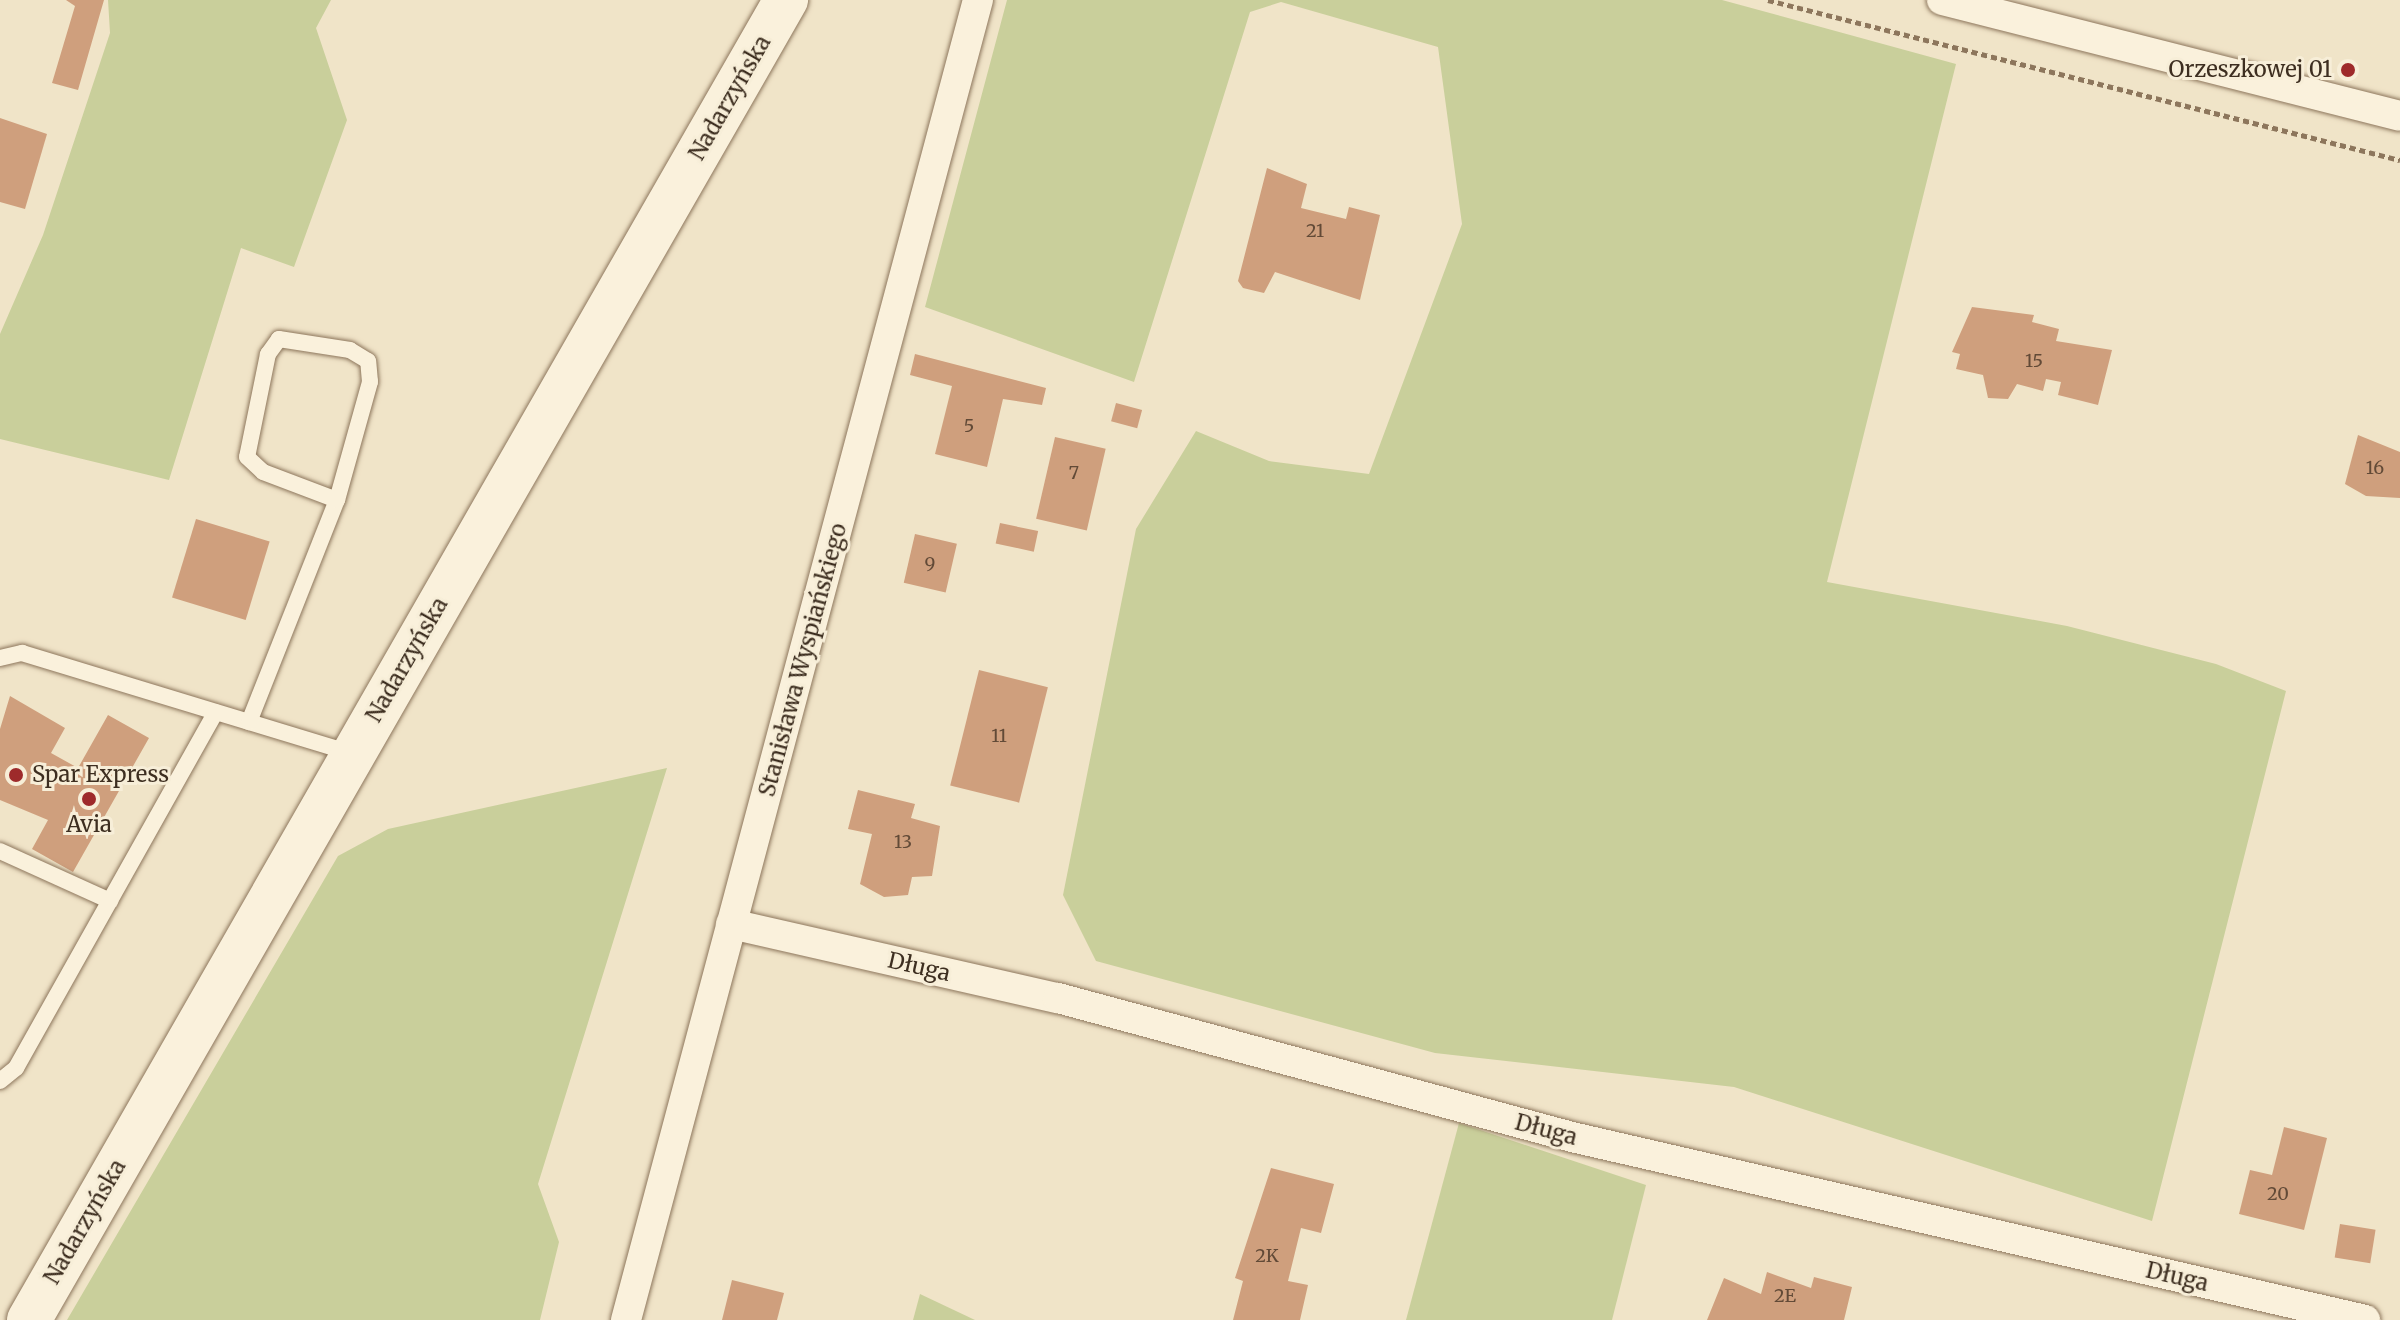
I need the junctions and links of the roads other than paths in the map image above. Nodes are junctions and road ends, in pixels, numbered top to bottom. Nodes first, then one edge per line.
1 (786, 0) edge
2 (978, 0) edge
3 (1942, 0) edge
4 (2400, 116) edge
5 (337, 500) junction
6 (0, 658) edge
7 (216, 712) junction
8 (249, 722) junction
9 (354, 754) junction
10 (0, 851) edge
11 (110, 901) junction
12 (731, 924) junction
13 (0, 1081) edge
14 (29, 1320) edge
15 (626, 1320) edge
16 (2365, 1320) edge

1 - 9 main road, Nadarzyńska
2 - 12 street, Stanisława Wyspiańskiego
3 - 4 street
5 - 5 lane
5 - 8 lane
6 - 7 lane
7 - 8 lane
7 - 11 lane
8 - 9 lane
9 - 14 main road, Nadarzyńska
10 - 11 lane
11 - 13 lane
12 - 15 street, Stanisława Wyspiańskiego
12 - 16 street, Długa

